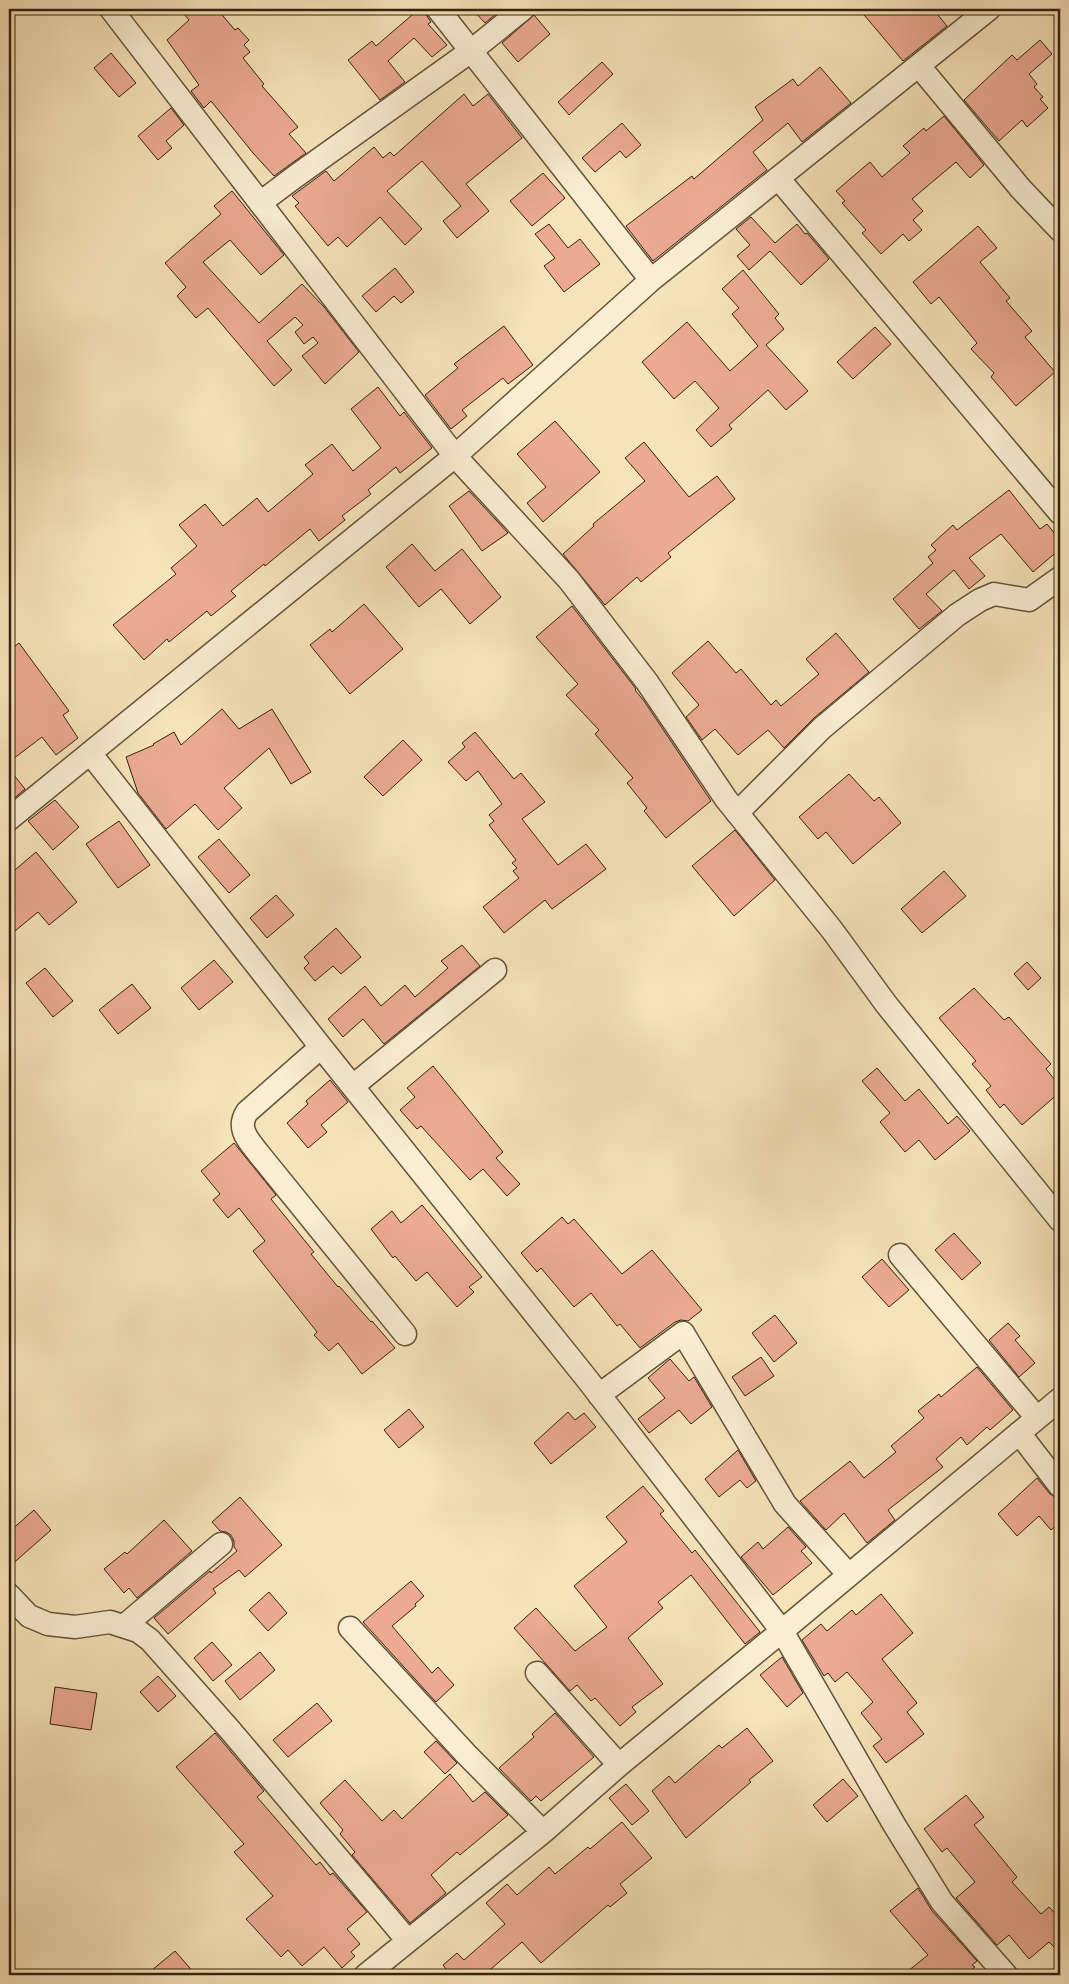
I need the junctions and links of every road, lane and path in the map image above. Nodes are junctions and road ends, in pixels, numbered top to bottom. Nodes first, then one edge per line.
1 (110, 9) edge
2 (438, 9) edge
3 (523, 9) edge
4 (989, 9) edge
5 (471, 51) junction
6 (919, 66) junction
7 (778, 178) junction
8 (260, 203) junction
9 (1060, 230) edge
10 (651, 280) junction
11 (455, 456) junction
12 (1060, 513) edge
13 (1060, 578) edge
14 (90, 753) junction
15 (737, 813) junction
16 (9, 819) edge
17 (496, 970) dead end
18 (321, 1047) junction
19 (353, 1086) junction
20 (1060, 1220) edge
21 (900, 1255) dead end
22 (406, 1334) dead end
23 (600, 1395) junction
24 (1060, 1399) edge
25 (1037, 1418) junction
26 (1019, 1432) junction
27 (1060, 1486) edge
28 (221, 1544) dead end
29 (849, 1575) junction
30 (9, 1595) edge
31 (124, 1626) junction
32 (350, 1628) dead end
33 (782, 1632) junction
34 (537, 1673) dead end
35 (618, 1765) junction
36 (543, 1832) junction
37 (408, 1941) junction
38 (366, 1975) edge
39 (1006, 1975) edge

1 - 8 street
2 - 5 street
3 - 5 street
4 - 6 street
5 - 8 street
5 - 10 street
6 - 7 street
6 - 9 street
7 - 10 street
7 - 12 street
8 - 11 street
10 - 11 street
11 - 14 street
11 - 15 street
13 - 15 street
14 - 16 street
14 - 18 street
15 - 20 street
17 - 19 street
18 - 19 street
18 - 22 street
19 - 23 street
21 - 25 street
23 - 29 street
23 - 33 street
24 - 25 street
25 - 26 street
26 - 27 street
26 - 29 street
28 - 31 street
29 - 33 street
30 - 31 street
31 - 37 street
32 - 36 street
33 - 35 street
33 - 39 street
34 - 35 street
35 - 36 street
36 - 37 street
37 - 38 street

